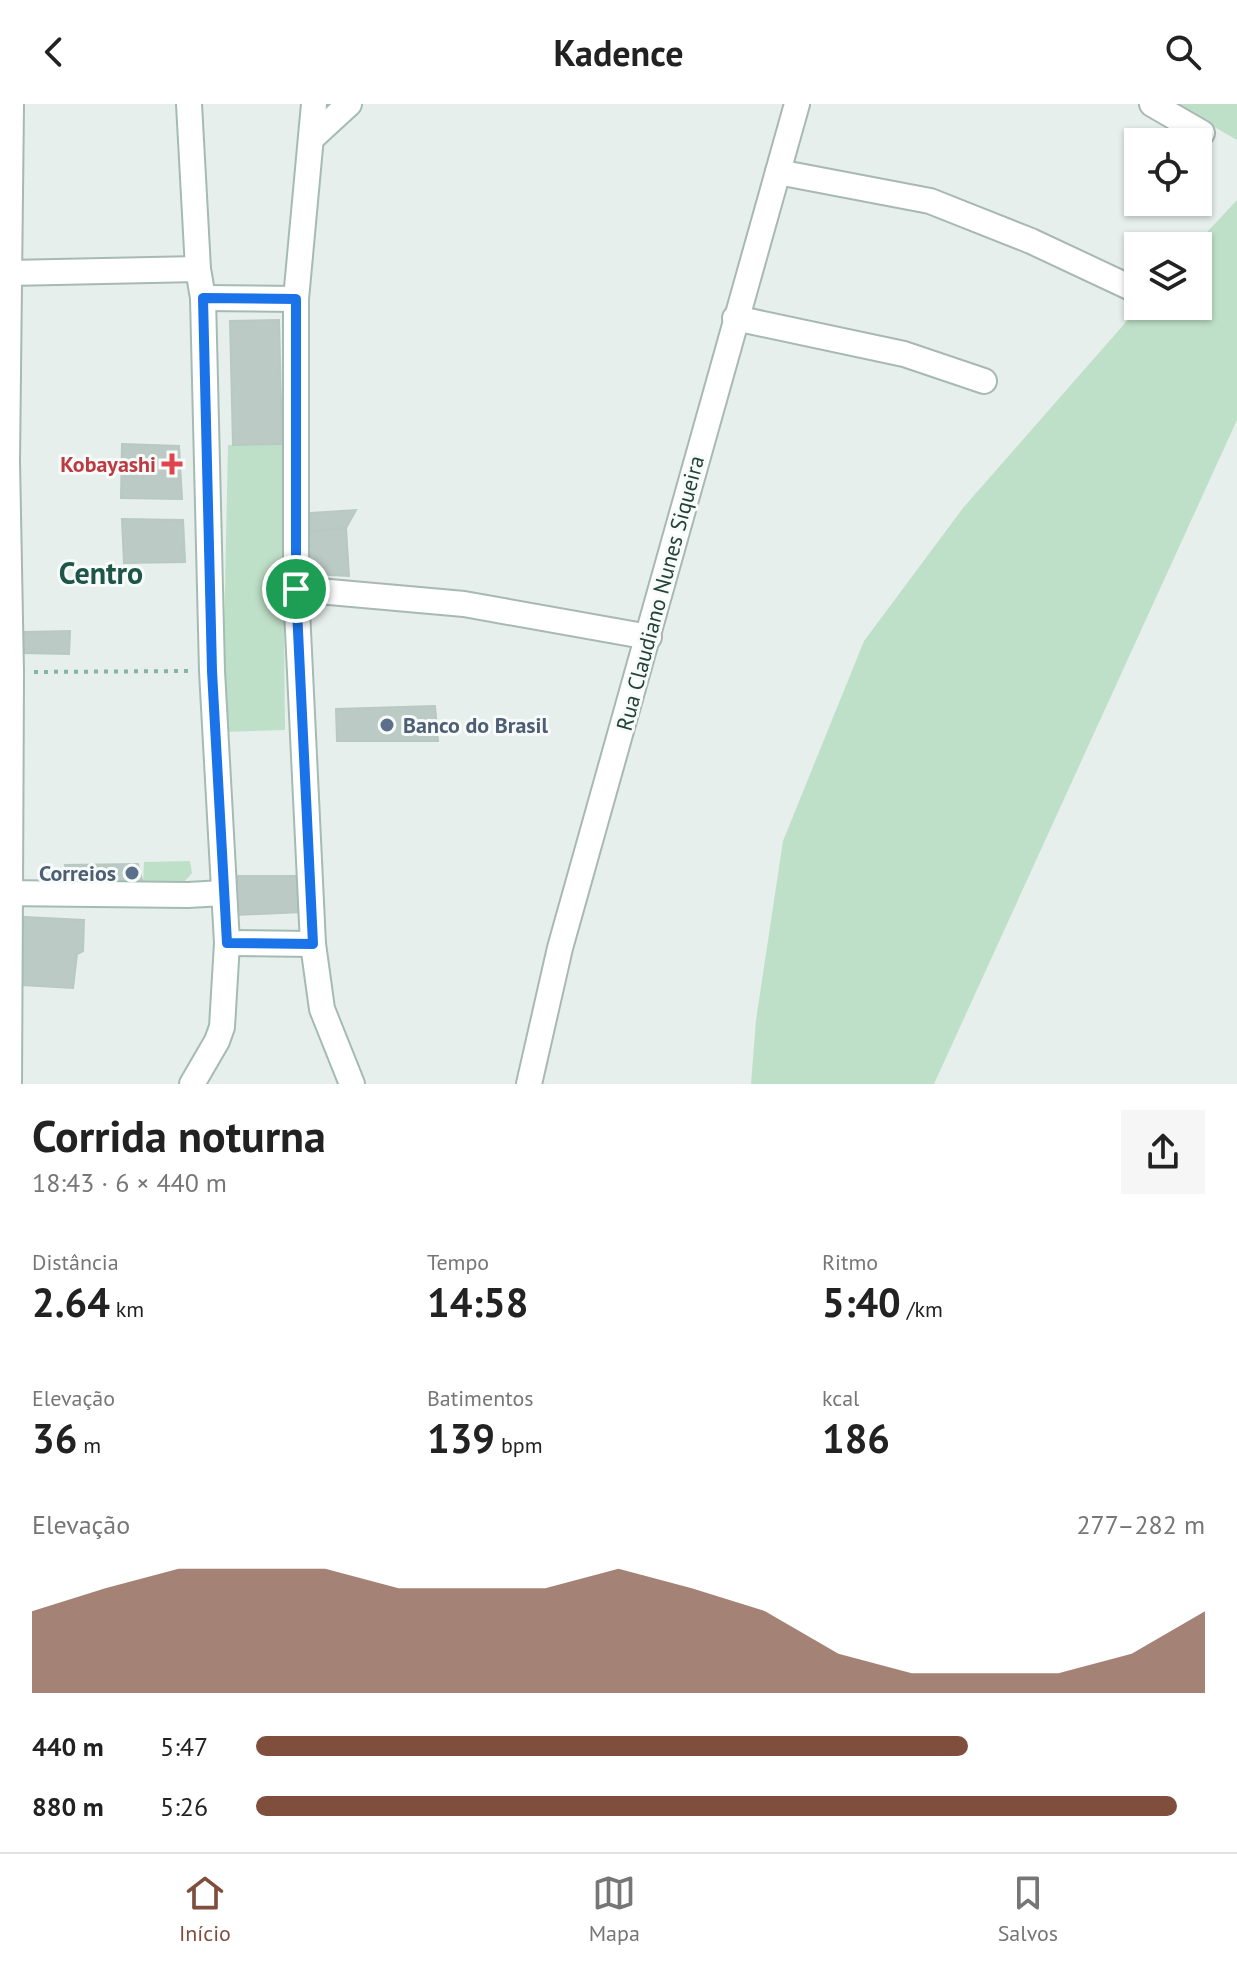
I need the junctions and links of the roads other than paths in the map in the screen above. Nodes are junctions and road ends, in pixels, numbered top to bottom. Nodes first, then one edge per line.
1 (11, 104) edge
2 (189, 104) edge
3 (314, 104) edge
4 (349, 104) edge
5 (797, 104) edge
6 (1152, 104) edge
7 (1193, 128) edge
8 (312, 138) junction
9 (778, 172) junction
10 (198, 269) junction
11 (9, 273) junction
12 (1124, 285) edge
13 (203, 298) junction
14 (296, 299) junction
15 (735, 318) junction
16 (984, 381) dead end
17 (3, 457) edge
18 (296, 589) junction
19 (649, 637) junction
20 (5, 672) edge
21 (5, 893) edge
22 (223, 893) junction
23 (227, 943) junction
24 (313, 944) junction
25 (9, 1084) edge
26 (192, 1084) edge
27 (352, 1084) edge
28 (529, 1084) edge

1 - 11 street
2 - 10 street
3 - 8 street
4 - 8 street
5 - 9 street, Rua Claudiano Nunes Siqueira
6 - 7 street
8 - 14 street
9 - 12 street
9 - 15 street, Rua Claudiano Nunes Siqueira
10 - 11 street
10 - 13 street
11 - 17 street
13 - 14 street
13 - 22 street
14 - 18 street
15 - 16 street
15 - 19 street, Rua Claudiano Nunes Siqueira
17 - 20 street
18 - 19 street
18 - 24 street
19 - 28 street, Rua Claudiano Nunes Siqueira
20 - 21 street
21 - 22 street
21 - 25 street
22 - 23 street
23 - 24 street
23 - 26 street
24 - 27 street

